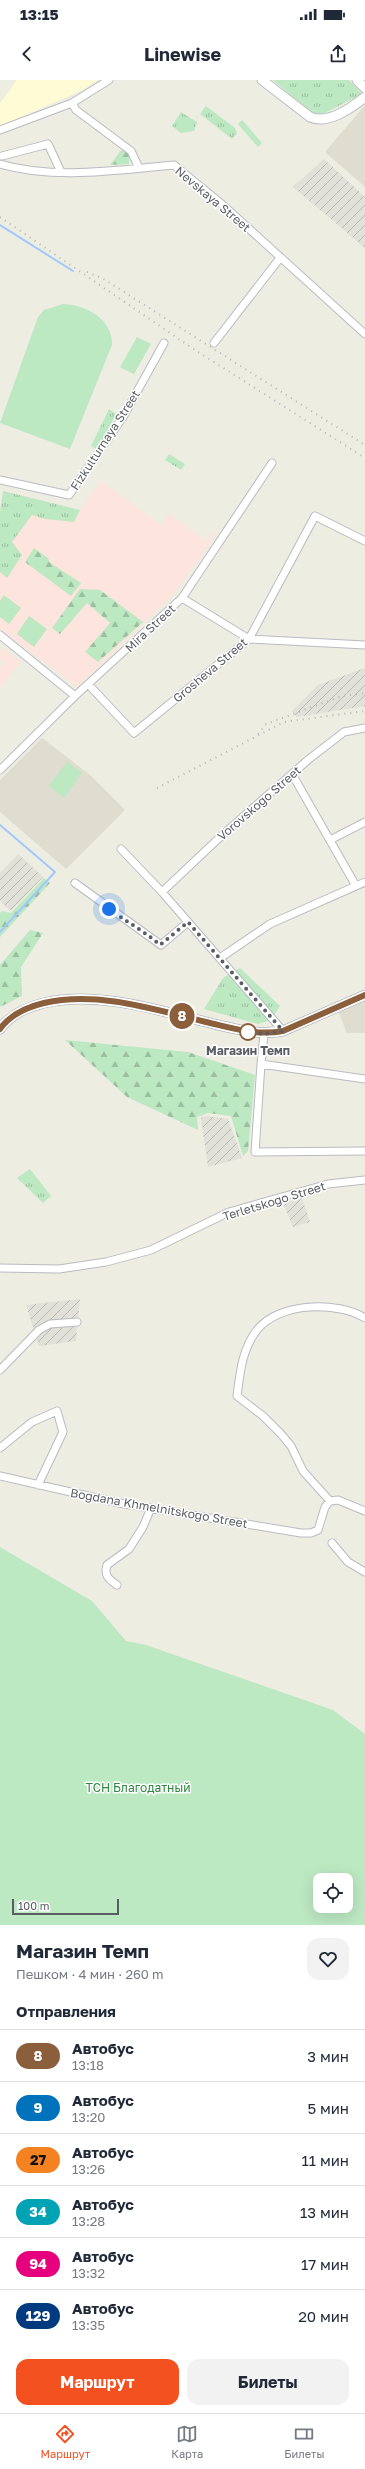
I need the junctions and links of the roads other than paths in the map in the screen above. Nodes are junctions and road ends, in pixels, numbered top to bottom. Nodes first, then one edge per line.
1 (109, 80) edge
2 (262, 80) edge
3 (358, 80) edge
4 (365, 88) edge
5 (365, 97) edge
6 (72, 103) junction
7 (0, 130) edge
8 (2, 156) dead end
9 (0, 164) edge
10 (139, 168) junction
11 (60, 172) junction
12 (280, 258) junction
13 (365, 334) edge
14 (164, 344) dead end
15 (214, 344) dead end
16 (272, 463) dead end
17 (0, 480) edge
18 (365, 541) edge
19 (182, 598) junction
20 (0, 635) edge
21 (249, 640) junction
22 (365, 645) edge
23 (88, 684) junction
24 (75, 696) junction
25 (365, 728) edge
26 (0, 770) edge
27 (292, 774) junction
28 (365, 822) edge
29 (330, 840) junction
30 (121, 849) dead end
31 (365, 882) edge
32 (75, 884) dead end
33 (356, 886) junction
34 (162, 892) junction
35 (188, 922) junction
36 (220, 958) junction
37 (365, 995) edge
38 (0, 1029) edge
39 (283, 1031) junction
40 (264, 1034) junction
41 (261, 1064) junction
42 (365, 1079) edge
43 (365, 1151) edge
44 (365, 1180) edge
45 (0, 1268) edge
46 (365, 1318) edge
47 (76, 1322) dead end
48 (0, 1370) edge
49 (0, 1448) edge
50 (0, 1476) edge
51 (38, 1485) junction
52 (330, 1501) junction
53 (151, 1508) junction
54 (365, 1511) edge
55 (332, 1543) dead end
56 (365, 1572) edge
57 (116, 1585) dead end

1 - 6 street
2 - 5 main road
3 - 4 main road
6 - 7 street
6 - 10 street
8 - 11 street
9 - 11 street, Nevskaya Street
10 - 11 street, Nevskaya Street
10 - 12 street, Nevskaya Street
12 - 13 street, Nevskaya Street
12 - 15 street
14 - 17 street, Fizkulturnaya Street
16 - 19 street, Mira Street
18 - 21 street, Grosheva Street
19 - 21 street
19 - 23 street, Mira Street
20 - 24 street
21 - 22 street
21 - 23 street, Grosheva Street
23 - 24 street, Mira Street
24 - 26 street, Mira Street
25 - 27 street, Vorovskogo Street
27 - 29 street
27 - 34 street, Vorovskogo Street
28 - 29 street
29 - 33 street
30 - 34 street
31 - 33 street
32 - 35 street
33 - 36 street
34 - 35 street
35 - 36 street
36 - 39 street
37 - 39 main road
38 - 40 main road
39 - 40 main road
40 - 41 street
41 - 42 street
41 - 43 street
44 - 45 street, Terletskogo Street
46 - 52 street
47 - 48 street
49 - 51 street
50 - 51 street, Bogdana Khmelnitskogo Street
51 - 53 street, Bogdana Khmelnitskogo Street
52 - 53 street, Bogdana Khmelnitskogo Street
52 - 54 street
53 - 57 street
55 - 56 street

